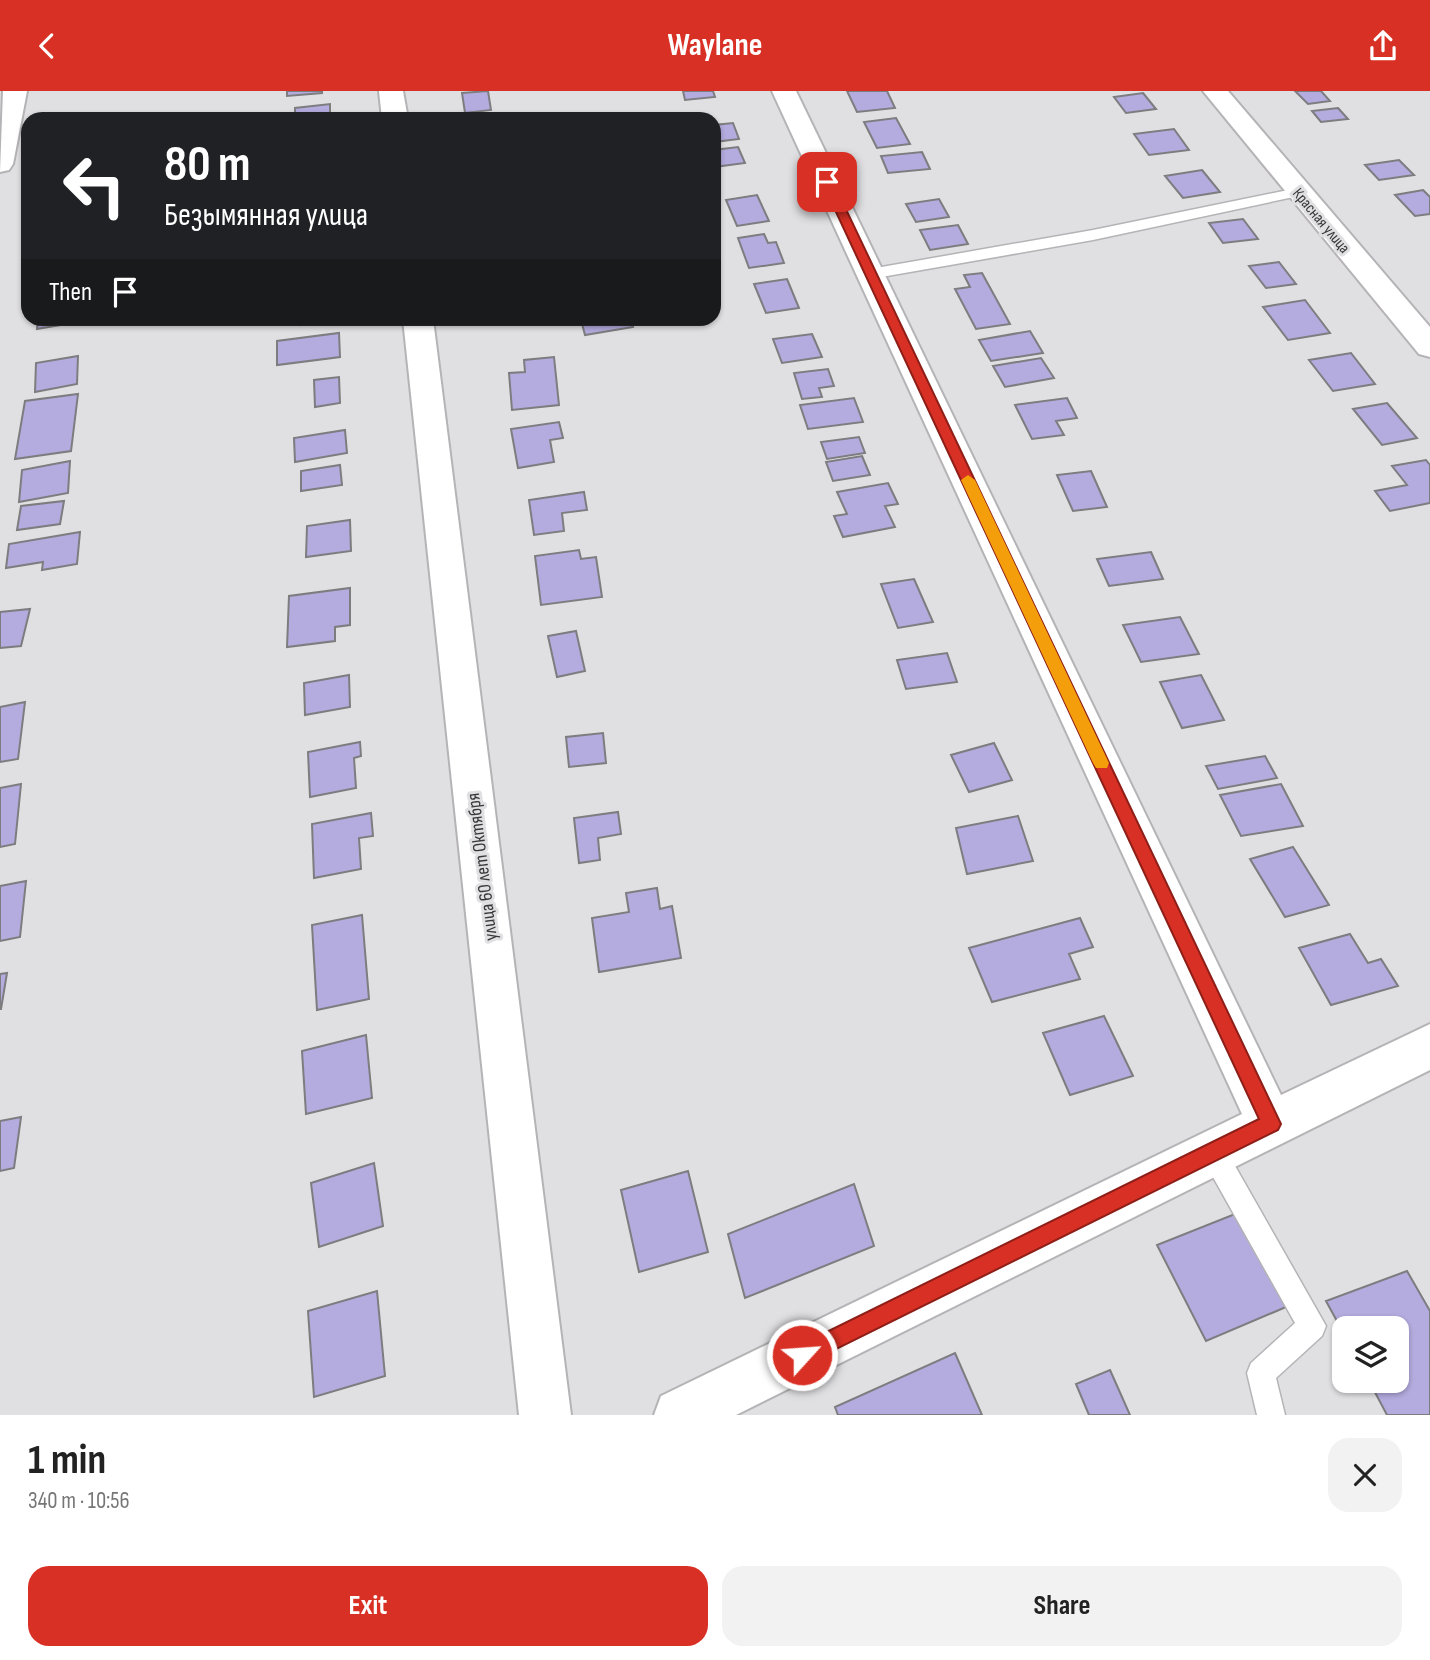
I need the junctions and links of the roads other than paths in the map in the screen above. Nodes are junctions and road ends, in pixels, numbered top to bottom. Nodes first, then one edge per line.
1 (15, 91) edge
2 (391, 91) edge
3 (784, 91) edge
4 (1215, 91) edge
5 (394, 112) edge
6 (0, 165) edge
7 (1298, 192) junction
8 (870, 274) junction
9 (419, 326) edge
10 (1430, 347) edge
11 (1430, 1046) edge
12 (1271, 1124) junction
13 (1213, 1152) junction
14 (545, 1415) edge
15 (680, 1415) edge
16 (1271, 1415) edge

1 - 6 street
2 - 5 street
3 - 8 street
4 - 7 street, Красная улица
7 - 8 lane
7 - 10 street, Красная улица
8 - 12 street
9 - 14 street, улица 60 лет Октября
11 - 12 street
12 - 13 street
13 - 15 street
13 - 16 lane

